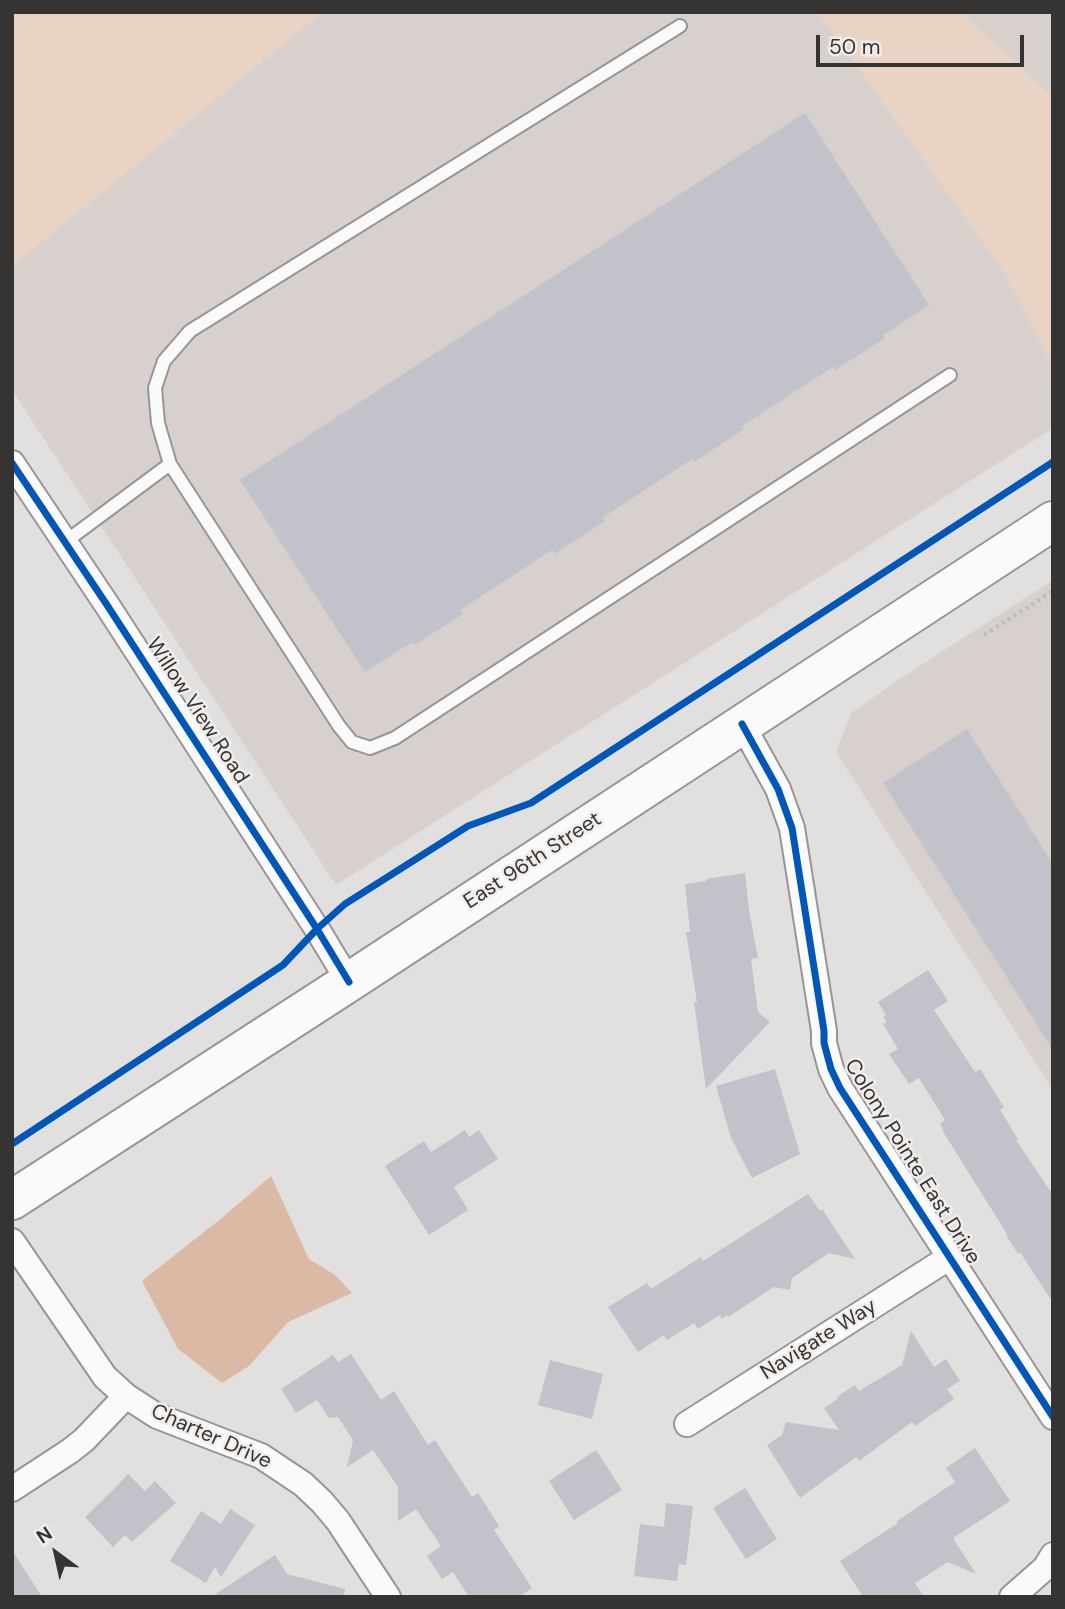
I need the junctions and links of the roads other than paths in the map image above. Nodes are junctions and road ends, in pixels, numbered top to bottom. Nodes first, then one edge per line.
1 (680, 26) dead end
2 (950, 375) dead end
3 (12, 463) edge
4 (170, 464) junction
5 (1053, 521) edge
6 (65, 542) junction
7 (742, 724) junction
8 (349, 982) junction
9 (12, 1200) edge
10 (12, 1241) edge
11 (950, 1257) junction
12 (126, 1396) junction
13 (1050, 1404) edge
14 (687, 1423) dead end
15 (12, 1489) edge
16 (1053, 1555) edge
17 (388, 1597) edge
18 (1012, 1597) edge

1 - 4 lane
2 - 4 lane
3 - 6 street, Willow View Road
4 - 6 lane
5 - 7 main road, East 96th Street
6 - 8 street, Willow View Road
7 - 8 main road, East 96th Street
7 - 11 street, Colony Pointe East Drive
8 - 9 main road, East 96th Street
10 - 12 street, Charter Drive
11 - 13 street, Colony Pointe East Drive
11 - 14 street, Navigate Way
12 - 15 street
12 - 17 street, Charter Drive
16 - 18 street

